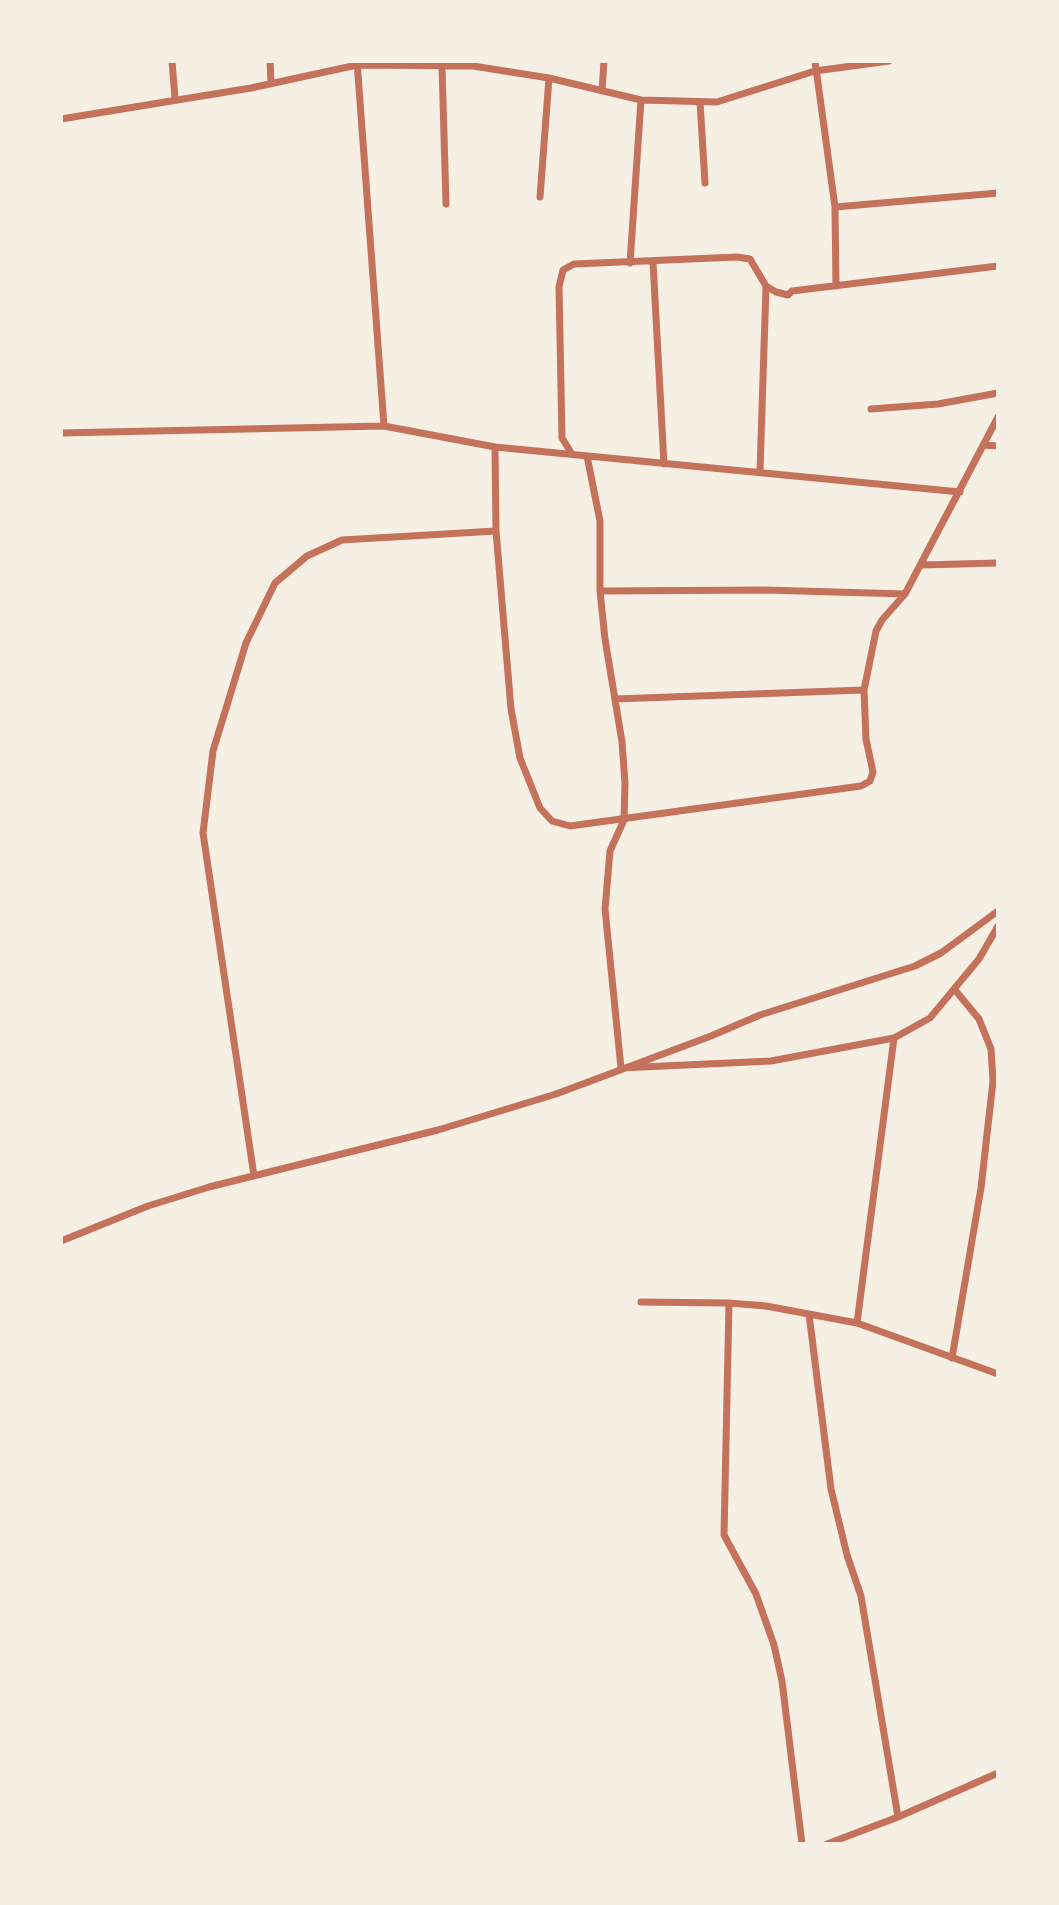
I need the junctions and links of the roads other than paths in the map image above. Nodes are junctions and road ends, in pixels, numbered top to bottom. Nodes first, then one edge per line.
1 (172, 61) edge
2 (270, 61) edge
3 (504, 61) edge
4 (604, 61) edge
5 (815, 61) edge
6 (889, 61) edge
7 (357, 63) edge
8 (414, 63) edge
9 (442, 66) junction
10 (503, 71) junction
11 (815, 71) junction
12 (549, 78) junction
13 (271, 83) junction
14 (602, 91) junction
15 (175, 99) junction
16 (641, 100) junction
17 (700, 102) junction
18 (61, 119) edge
19 (705, 183) dead end
20 (998, 192) edge
21 (540, 197) dead end
22 (446, 204) dead end
23 (835, 207) junction
24 (653, 262) junction
25 (630, 263) junction
26 (998, 266) edge
27 (765, 286) junction
28 (836, 286) junction
29 (998, 393) edge
30 (871, 409) dead end
31 (998, 417) edge
32 (384, 426) junction
33 (61, 433) edge
34 (983, 445) junction
35 (998, 446) edge
36 (495, 447) junction
37 (587, 456) junction
38 (664, 464) junction
39 (760, 471) junction
40 (961, 492) junction
41 (496, 531) junction
42 (998, 562) edge
43 (922, 565) junction
44 (600, 591) junction
45 (905, 594) junction
46 (864, 690) junction
47 (615, 699) junction
48 (624, 820) junction
49 (998, 911) edge
50 (998, 926) edge
51 (955, 990) junction
52 (894, 1038) junction
53 (994, 1047) edge
54 (621, 1068) junction
55 (254, 1176) junction
56 (61, 1241) edge
57 (641, 1302) dead end
58 (729, 1303) junction
59 (809, 1314) junction
60 (857, 1323) junction
61 (952, 1358) junction
62 (998, 1374) edge
63 (998, 1773) edge
64 (898, 1816) junction
65 (802, 1844) edge
66 (827, 1844) edge

1 - 15 street
2 - 13 street
3 - 10 street
4 - 14 street
5 - 11 street
6 - 11 street
7 - 8 street
7 - 13 street
7 - 32 street
8 - 9 street
9 - 10 street
9 - 22 street
10 - 12 street
11 - 17 street
11 - 23 street
12 - 14 street
12 - 21 street
13 - 15 street
14 - 16 street
15 - 18 street
16 - 17 street
16 - 25 street
17 - 19 street
20 - 23 street
23 - 28 street
24 - 25 street
24 - 27 street
24 - 38 street
25 - 37 street
26 - 28 street
27 - 28 street
27 - 39 street
29 - 30 street
31 - 34 street
32 - 33 street
32 - 36 street
34 - 35 street
34 - 40 street
36 - 37 street
36 - 41 street
37 - 38 street
37 - 44 street
38 - 39 street
39 - 40 street
40 - 43 street
41 - 48 street
41 - 55 street
42 - 43 street
43 - 45 street
44 - 45 street
44 - 47 street
45 - 46 street
46 - 47 street
46 - 48 street
47 - 48 street
48 - 54 street
49 - 54 street
50 - 51 street
51 - 52 street
51 - 53 street
52 - 54 street
52 - 60 street
53 - 61 street
54 - 55 street
55 - 56 street
57 - 58 street
58 - 59 street
58 - 65 street
59 - 60 street
59 - 64 street
60 - 61 street
61 - 62 street
63 - 64 street
64 - 66 street

